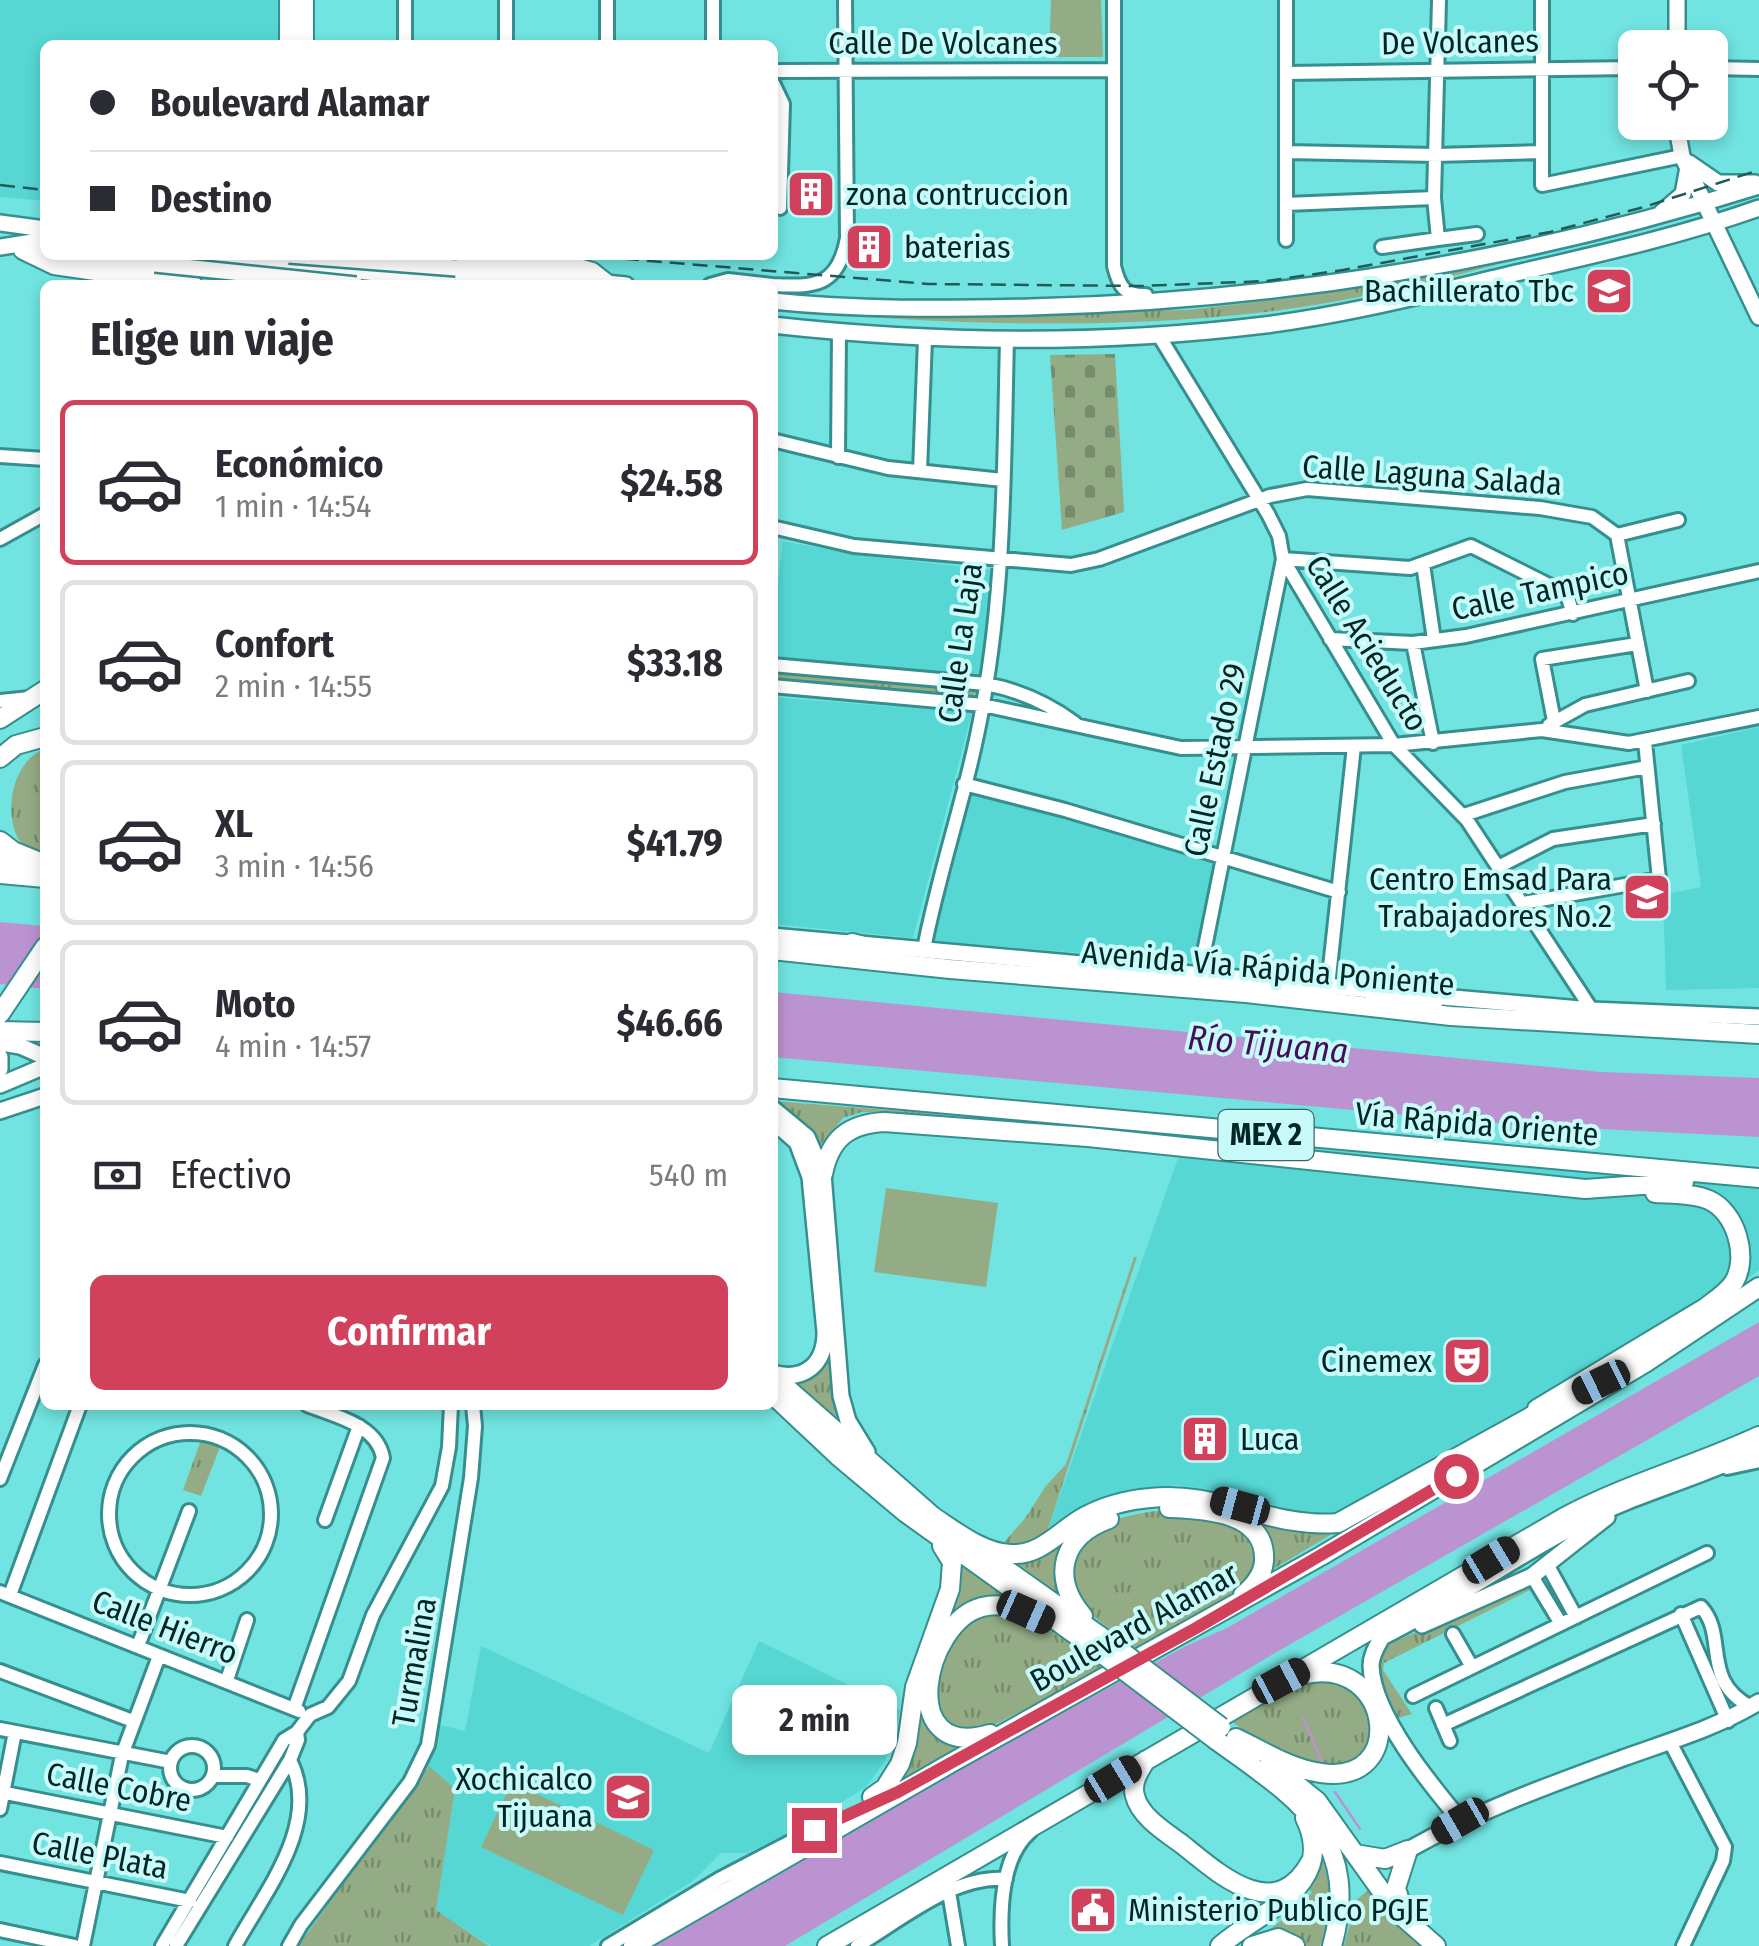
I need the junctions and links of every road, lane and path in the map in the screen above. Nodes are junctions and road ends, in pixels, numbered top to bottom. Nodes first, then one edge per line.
1 (289, 0) edge
2 (304, 0) edge
3 (405, 0) edge
4 (506, 0) edge
5 (607, 0) edge
6 (713, 0) edge
7 (845, 0) edge
8 (1114, 0) edge
9 (1286, 0) edge
10 (1439, 0) edge
11 (1542, 0) edge
12 (1677, 0) edge
13 (1676, 30) edge
14 (289, 40) edge
15 (304, 40) edge
16 (405, 40) edge
17 (506, 40) edge
18 (606, 40) edge
19 (713, 40) edge
20 (1542, 68) junction
21 (1618, 68) edge
22 (1728, 68) edge
23 (1759, 68) edge
24 (1114, 70) junction
25 (1438, 70) junction
26 (778, 71) edge
27 (846, 71) junction
28 (1286, 73) junction
29 (778, 95) edge
30 (1680, 140) edge
31 (1286, 152) junction
32 (1542, 152) junction
33 (1436, 154) junction
34 (1684, 161) junction
35 (1759, 185) edge
36 (1434, 198) junction
37 (1706, 203) junction
38 (1286, 204) junction
39 (780, 208) dead end
40 (1759, 208) edge
41 (1655, 217) junction
42 (0, 223) edge
43 (1716, 223) junction
44 (40, 228) edge
45 (1476, 234) dead end
46 (1438, 239) junction
47 (40, 240) edge
48 (1286, 240) dead end
49 (0, 247) edge
50 (1382, 247) dead end
51 (23, 250) junction
52 (40, 252) edge
53 (40, 258) edge
54 (44, 260) edge
55 (88, 260) edge
56 (274, 260) edge
57 (451, 262) edge
58 (299, 264) edge
59 (336, 269) junction
60 (146, 275) edge
61 (251, 280) edge
62 (323, 280) edge
63 (445, 280) edge
64 (599, 280) edge
65 (778, 285) edge
66 (1258, 293) junction
67 (778, 302) edge
68 (1759, 318) edge
69 (778, 326) edge
70 (839, 332) junction
71 (1158, 334) junction
72 (925, 338) junction
73 (1007, 339) junction
74 (778, 442) edge
75 (0, 456) edge
76 (838, 457) junction
77 (40, 459) edge
78 (920, 471) junction
79 (1003, 480) junction
80 (1258, 501) junction
81 (40, 517) edge
82 (1678, 520) dead end
83 (778, 528) edge
84 (1616, 535) junction
85 (0, 539) edge
86 (1283, 559) junction
87 (1001, 561) junction
88 (1423, 564) junction
89 (1759, 571) edge
90 (1628, 602) junction
91 (1573, 614) junction
92 (1330, 639) junction
93 (1434, 640) junction
94 (1413, 644) junction
95 (1638, 644) junction
96 (778, 666) edge
97 (1688, 681) dead end
98 (986, 684) junction
99 (778, 687) edge
100 (1647, 691) junction
101 (39, 694) edge
102 (0, 701) edge
103 (983, 705) junction
104 (1759, 716) edge
105 (0, 720) edge
106 (1554, 721) junction
107 (1076, 724) junction
108 (1542, 730) junction
109 (40, 738) edge
110 (1646, 742) junction
111 (1433, 743) junction
112 (1394, 745) junction
113 (1354, 746) junction
114 (1246, 747) junction
115 (0, 758) edge
116 (1648, 767) junction
117 (964, 784) junction
118 (1464, 816) junction
119 (1654, 824) junction
120 (0, 840) edge
121 (1223, 858) junction
122 (0, 860) edge
123 (40, 862) edge
124 (40, 864) edge
125 (1500, 866) junction
126 (0, 874) edge
127 (40, 878) edge
128 (1339, 892) junction
129 (1524, 903) junction
130 (778, 937) edge
131 (852, 944) junction
132 (924, 949) junction
133 (778, 951) edge
134 (40, 954) edge
135 (990, 972) junction
136 (1200, 972) junction
137 (1328, 986) junction
138 (1369, 989) junction
139 (1592, 1010) junction
140 (0, 1014) edge
141 (1759, 1017) edge
142 (1517, 1021) junction
143 (1759, 1026) edge
144 (0, 1030) edge
145 (40, 1032) edge
146 (1705, 1033) junction
147 (1759, 1034) edge
148 (0, 1043) edge
149 (40, 1055) edge
150 (0, 1057) edge
151 (40, 1068) edge
152 (0, 1070) edge
153 (0, 1086) edge
154 (778, 1089) edge
155 (40, 1098) edge
156 (964, 1106) junction
157 (0, 1110) edge
158 (778, 1113) edge
159 (778, 1125) edge
160 (1088, 1138) junction
161 (823, 1174) junction
162 (1739, 1177) junction
163 (1759, 1178) edge
164 (1585, 1190) junction
165 (1759, 1287) edge
166 (828, 1295) junction
167 (1645, 1363) junction
168 (778, 1374) edge
169 (40, 1377) edge
170 (778, 1379) edge
171 (778, 1400) edge
172 (78, 1410) edge
173 (319, 1410) edge
174 (451, 1410) edge
175 (473, 1410) edge
176 (777, 1410) edge
177 (359, 1426) junction
178 (1502, 1431) junction
179 (1759, 1437) edge
180 (1759, 1448) edge
181 (1470, 1450) junction
182 (838, 1456) junction
183 (1759, 1461) edge
184 (1730, 1462) junction
185 (1710, 1472) junction
186 (882, 1474) junction
187 (0, 1479) edge
188 (1628, 1500) junction
189 (190, 1511) dead end
190 (921, 1516) junction
191 (325, 1520) dead end
192 (1707, 1552) dead end
193 (1548, 1566) junction
194 (1289, 1575) junction
195 (1532, 1576) junction
196 (160, 1589) junction
197 (5, 1594) edge
198 (1681, 1614) junction
199 (1576, 1616) junction
200 (247, 1620) dead end
201 (1561, 1624) junction
202 (1198, 1627) junction
203 (1453, 1634) dead end
204 (1386, 1635) junction
205 (1080, 1638) junction
206 (1105, 1644) junction
207 (138, 1646) junction
208 (159, 1656) junction
209 (1472, 1667) junction
210 (1307, 1668) junction
211 (0, 1671) edge
212 (227, 1680) junction
213 (1281, 1681) junction
214 (1413, 1696) dead end
215 (1755, 1704) edge
216 (1436, 1708) dead end
217 (294, 1709) junction
218 (310, 1715) junction
219 (133, 1721) junction
220 (1728, 1721) junction
221 (1024, 1722) junction
222 (1443, 1725) junction
223 (0, 1729) edge
224 (15, 1732) junction
225 (298, 1732) junction
226 (1224, 1735) junction
227 (1450, 1741) dead end
228 (1670, 1742) junction
229 (122, 1755) junction
230 (1146, 1759) junction
231 (290, 1760) junction
232 (171, 1762) junction
233 (212, 1776) junction
234 (259, 1780) junction
235 (1276, 1784) junction
236 (2, 1792) edge
237 (898, 1792) junction
238 (0, 1810) edge
239 (110, 1814) junction
240 (1460, 1821) junction
241 (1040, 1824) junction
242 (814, 1830) junction
243 (227, 1836) junction
244 (1408, 1850) junction
245 (1355, 1854) junction
246 (1311, 1860) junction
247 (0, 1863) edge
248 (1006, 1879) junction
249 (97, 1881) junction
250 (949, 1892) junction
251 (190, 1901) junction
252 (1414, 1928) junction
253 (0, 1930) edge
254 (75, 1946) edge
255 (83, 1946) edge
256 (162, 1946) edge
257 (176, 1946) edge
258 (235, 1946) edge
259 (289, 1946) edge
260 (608, 1946) edge
261 (633, 1946) edge
262 (827, 1946) edge
263 (857, 1946) edge
264 (958, 1946) edge
265 (1002, 1946) edge
266 (1220, 1946) edge
267 (1252, 1946) edge
268 (1295, 1946) edge
269 (1332, 1946) edge
270 (1436, 1946) edge
271 (1684, 1946) edge

1 - 14 highway
2 - 15 highway
3 - 16 street
4 - 17 street
5 - 18 street
6 - 19 street
7 - 27 street
8 - 24 street
9 - 28 street
10 - 25 street
11 - 20 street
12 - 13 main road
20 - 21 street, De Volcanes
20 - 25 street, De Volcanes
20 - 32 street
22 - 23 street
24 - 27 street, Calle De Volcanes
24 - 66 street
25 - 28 street, De Volcanes
25 - 33 street
26 - 27 street, Calle De Volcanes
27 - 65 street
28 - 31 street
29 - 39 street
30 - 34 main road
31 - 33 street
31 - 38 street
32 - 33 street
32 - 34 street
33 - 36 street
34 - 35 main road
34 - 37 main road
34 - 41 main road
35 - 37 main road
36 - 38 street
36 - 46 street
37 - 41 main road
37 - 43 main road
38 - 48 street
40 - 43 main road
41 - 66 main road
42 - 44 main road
43 - 68 main road
43 - 71 main road
45 - 46 street
46 - 50 street
47 - 49 main road
49 - 51 main road
51 - 52 main road
51 - 53 highway
54 - 60 highway
55 - 60 main road
56 - 58 main road
57 - 58 main road, bridge
57 - 64 highway
58 - 59 main road
59 - 62 highway
59 - 63 main road
60 - 61 main road, bridge
66 - 67 main road
69 - 70 main road
70 - 72 main road
70 - 76 street
71 - 73 main road
71 - 80 street, Calle Acieducto
72 - 73 main road
72 - 78 street
73 - 79 street, Calle La Laja
74 - 76 street
75 - 77 street
76 - 78 street
78 - 79 street
79 - 87 street, Calle La Laja
80 - 84 street, Calle Laguna Salada
80 - 86 street, Calle Acieducto
80 - 87 street, Calle Laguna Salada
81 - 85 street
82 - 84 street
83 - 87 street, Calle Laguna Salada
84 - 90 street
86 - 88 street
86 - 92 street, Calle Acieducto
86 - 114 street, Calle Estado 29
87 - 98 street, Calle La Laja
88 - 91 street
88 - 93 street
89 - 90 street, Calle Tampico
90 - 91 street, Calle Tampico
90 - 95 street
91 - 93 street, Calle Tampico
92 - 94 street, Calle Tampico
92 - 112 street, Calle Acieducto
93 - 94 street, Calle Tampico
94 - 111 street
95 - 100 street
95 - 106 street
96 - 98 street
97 - 100 street
98 - 103 street, Calle La Laja
98 - 107 street
99 - 103 street
100 - 106 street
101 - 102 street
101 - 105 highway
103 - 107 street
103 - 117 street, Calle La Laja
104 - 110 street
106 - 108 street
107 - 114 street
108 - 110 street
108 - 111 street
109 - 115 highway
110 - 116 street
111 - 112 street
112 - 113 street
112 - 118 street, Calle Acieducto
113 - 114 street
113 - 128 street
114 - 121 street, Calle Estado 29
116 - 118 street
116 - 119 street
117 - 121 street
117 - 132 street, Calle La Laja
118 - 125 street, Calle Acieducto
119 - 125 street
119 - 129 street
120 - 123 highway
121 - 128 street
121 - 136 street, Calle Estado 29
122 - 124 main road
125 - 129 street, Calle Acieducto
126 - 127 highway
128 - 137 street
129 - 139 street, Calle Acieducto
130 - 131 main road, Avenida Vía Rápida Poniente
131 - 132 main road, Avenida Vía Rápida Poniente
131 - 135 highway
132 - 136 main road, Avenida Vía Rápida Poniente
133 - 135 highway, Avenida Vía Rápida Poniente
134 - 140 highway
135 - 142 highway, Avenida Vía Rápida Poniente
136 - 137 main road, Avenida Vía Rápida Poniente
137 - 138 main road, Avenida Vía Rápida Poniente
138 - 139 main road, Avenida Vía Rápida Poniente
138 - 142 highway
139 - 141 main road, Avenida Vía Rápida Poniente
142 - 146 highway, Avenida Vía Rápida Poniente
143 - 146 highway
144 - 145 highway
146 - 147 highway, Avenida Vía Rápida Poniente
148 - 149 main road
150 - 152 main road
151 - 153 main road
154 - 156 highway, Vía Rápida Oriente / MEX 2
155 - 157 main road
156 - 160 highway
156 - 162 highway, Vía Rápida Oriente / MEX 2
158 - 161 main road
159 - 166 main road
160 - 161 highway
160 - 164 highway
161 - 166 main road
162 - 163 highway, Vía Rápida Oriente / MEX 2
162 - 164 highway
164 - 178 highway
165 - 167 highway, Boulevard Alamar
166 - 168 main road
166 - 186 main road
167 - 178 highway
167 - 194 highway, Boulevard Alamar
169 - 187 street
170 - 186 highway
171 - 182 highway
172 - 197 street
173 - 177 street
174 - 218 street
175 - 259 street, Turmalina
176 - 182 highway
177 - 191 street
177 - 217 street
178 - 181 highway
179 - 184 highway
179 - 210 highway
180 - 184 main road
181 - 190 highway
181 - 194 highway
182 - 190 highway
183 - 185 street
184 - 185 main road
185 - 188 main road
186 - 190 highway
188 - 193 main road
188 - 204 main road
189 - 196 street
190 - 205 highway
190 - 206 highway
190 - 242 highway
192 - 199 street
193 - 195 main road
193 - 199 street
194 - 202 highway, Boulevard Alamar
195 - 201 street
195 - 204 main road
196 - 196 street
196 - 207 street
197 - 207 street, Calle Hierro
198 - 215 street
198 - 220 street
198 - 222 street
199 - 201 street
200 - 212 street
201 - 209 street
202 - 206 highway
202 - 221 highway, Boulevard Alamar
203 - 209 street
204 - 210 highway
204 - 240 main road
205 - 206 highway
205 - 221 highway
206 - 226 highway, bridge
207 - 208 street, Calle Hierro
208 - 212 street, Calle Hierro
208 - 219 street
209 - 214 street
210 - 213 highway
211 - 219 street
212 - 217 street, Calle Hierro
213 - 226 highway
213 - 230 highway
215 - 220 main road
216 - 222 street
217 - 218 street, Calle Hierro
218 - 225 street
219 - 229 street
220 - 228 main road
221 - 237 highway, Boulevard Alamar
222 - 227 street
223 - 224 street
224 - 229 street
224 - 236 street
225 - 231 street
225 - 234 street
226 - 235 highway
226 - 245 highway
228 - 240 main road
228 - 271 street
229 - 232 street
229 - 239 street
230 - 241 highway
230 - 246 highway
231 - 257 street
231 - 258 street
232 - 233 street
232 - 233 street
233 - 234 street
234 - 243 street
235 - 246 highway
235 - 269 highway
236 - 238 street
236 - 239 street, Calle Cobre
237 - 242 highway
237 - 261 highway, Boulevard Alamar
239 - 243 street, Calle Cobre
239 - 249 street
240 - 244 main road
241 - 248 street
241 - 262 highway
242 - 260 street
243 - 251 street
244 - 245 highway
244 - 252 highway
245 - 252 highway
246 - 266 highway
247 - 249 street, Calle Plata
248 - 250 street
248 - 265 street
249 - 251 street, Calle Plata
249 - 255 street
250 - 263 street
250 - 264 street
251 - 256 street
252 - 270 highway
253 - 254 street
267 - 268 highway

